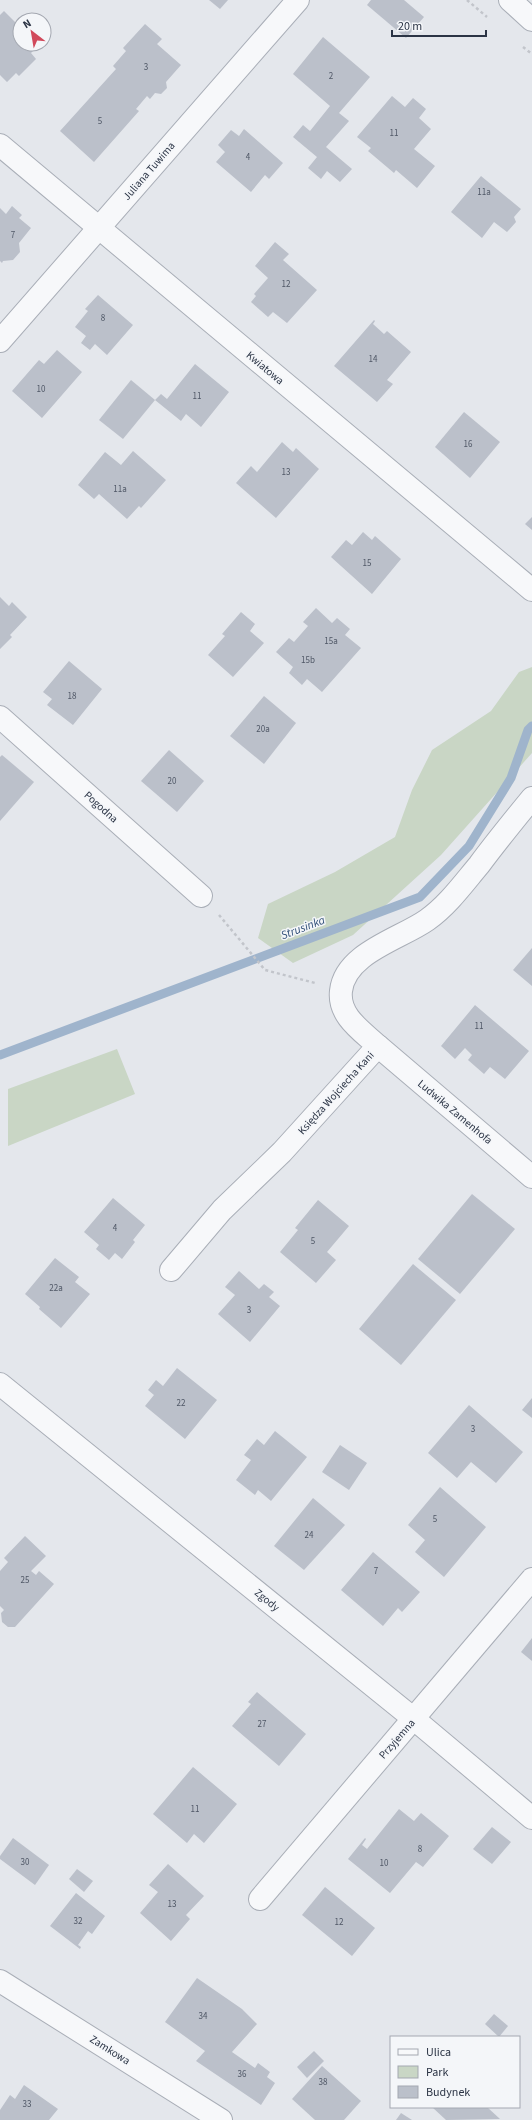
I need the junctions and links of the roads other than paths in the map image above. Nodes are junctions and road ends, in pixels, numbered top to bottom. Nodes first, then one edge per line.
1 (298, 0) edge
2 (510, 0) edge
3 (532, 20) edge
4 (0, 145) edge
5 (99, 229) junction
6 (0, 341) edge
7 (532, 590) edge
8 (0, 718) edge
9 (532, 798) edge
10 (201, 896) dead end
11 (378, 1046) junction
12 (532, 1177) edge
13 (171, 1270) dead end
14 (0, 1384) edge
15 (532, 1579) edge
16 (414, 1719) junction
17 (532, 1818) edge
18 (260, 1899) dead end
19 (0, 1981) edge
20 (221, 2120) edge

1 - 5 street, Juliana Tuwima
2 - 3 street
4 - 5 street, Kwiatowa
5 - 6 street, Juliana Tuwima
5 - 7 street, Kwiatowa
8 - 10 street, Pogodna
9 - 11 street, Księdza Wojciecha Kani
11 - 12 street, Ludwika Zamenhofa
11 - 13 street, Księdza Wojciecha Kani
14 - 16 street, Zgody
15 - 16 street, Przyjemna
16 - 17 street, Zgody
16 - 18 street, Przyjemna
19 - 20 street, Zamkowa

